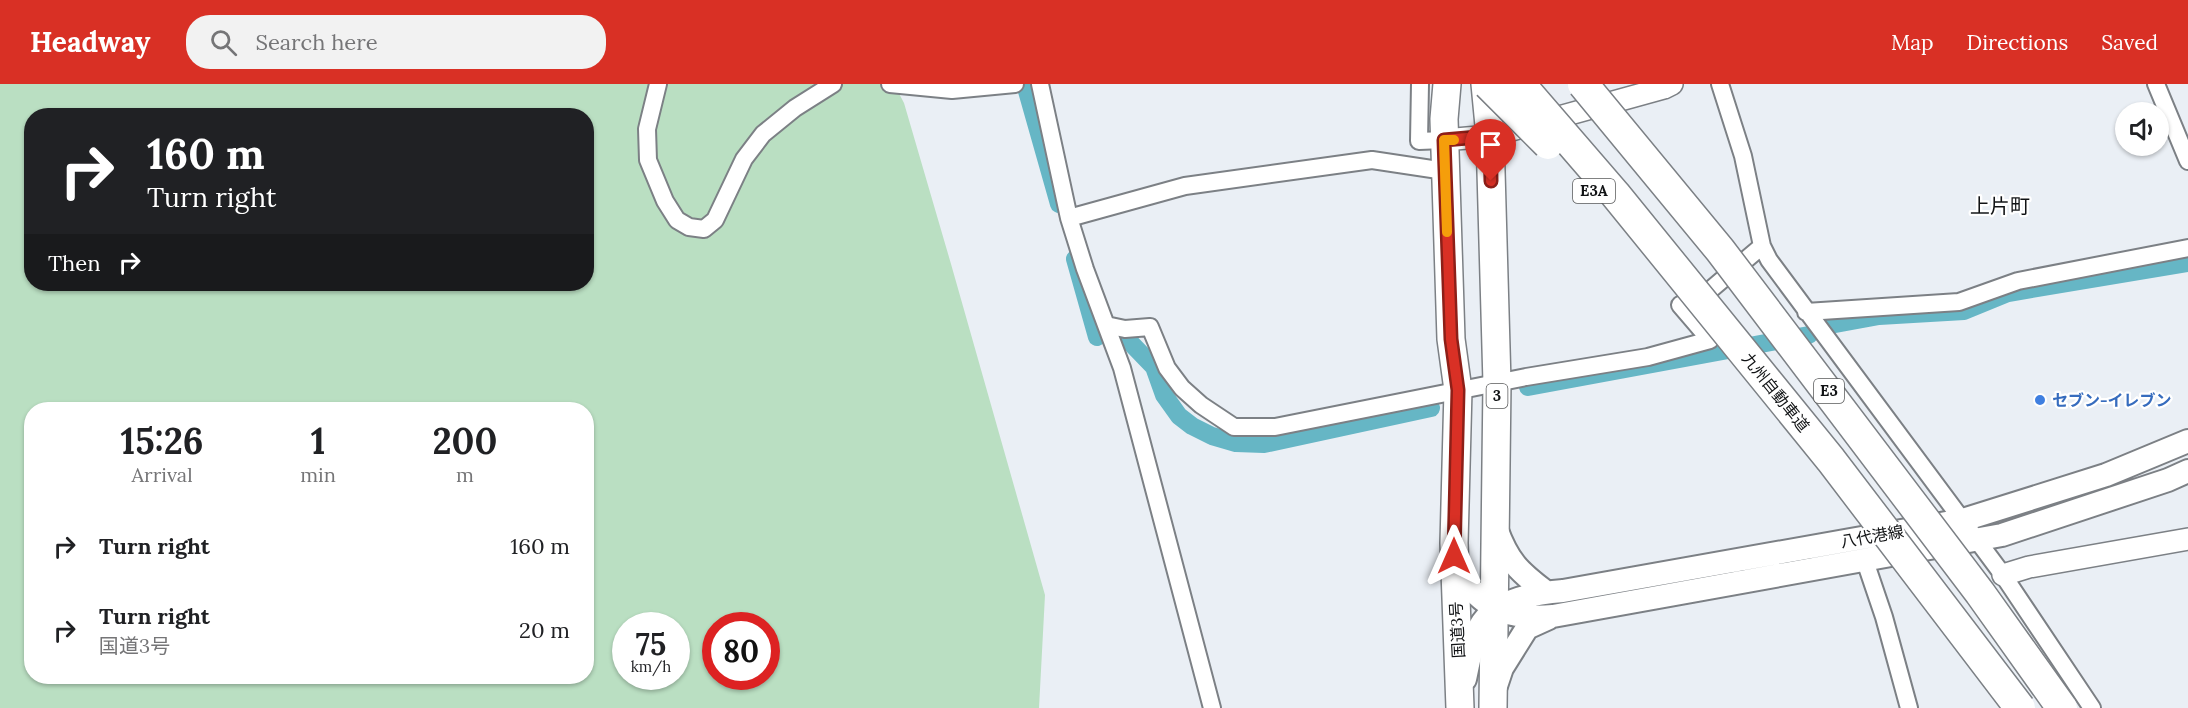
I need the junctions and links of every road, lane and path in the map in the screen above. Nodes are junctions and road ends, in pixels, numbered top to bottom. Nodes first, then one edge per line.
1 (658, 84) edge
2 (833, 84) edge
3 (890, 84) edge
4 (1040, 84) edge
5 (1420, 84) edge
6 (1446, 84) edge
7 (1487, 84) edge
8 (1520, 84) edge
9 (1583, 84) edge
10 (1598, 84) edge
11 (1672, 84) edge
12 (1720, 84) edge
13 (2156, 84) edge
14 (1012, 85) edge
15 (1444, 130) junction
16 (1490, 136) junction
17 (2188, 160) edge
18 (1445, 171) junction
19 (1069, 218) junction
20 (1762, 246) junction
21 (2188, 248) edge
22 (1720, 250) junction
23 (1700, 298) junction
24 (1806, 312) junction
25 (1106, 325) junction
26 (1497, 383) junction
27 (1458, 390) junction
28 (2188, 441) edge
29 (2188, 471) edge
30 (1963, 520) junction
31 (1496, 526) junction
32 (2188, 539) edge
33 (1978, 540) junction
34 (1865, 561) junction
35 (1455, 570) junction
36 (2003, 574) junction
37 (1546, 592) junction
38 (1495, 609) junction
39 (1553, 616) junction
40 (1494, 698) edge
41 (1461, 705) edge
42 (1212, 708) edge
43 (1909, 708) edge
44 (2020, 708) edge
45 (2062, 708) edge
46 (2092, 708) edge

1 - 2 street
3 - 14 street
4 - 19 street
5 - 15 street
6 - 15 highway, 国道3号
7 - 16 highway, 3
7 - 23 highway, E3A, bridge
8 - 23 highway, 九州自動車道 / E3, bridge
9 - 22 highway, E3, bridge
10 - 22 highway, bridge
11 - 16 street
12 - 20 street
13 - 17 street
15 - 16 street
15 - 18 highway, 国道3号
16 - 26 highway, 3
18 - 19 street
18 - 27 highway, 国道3号
19 - 25 street
20 - 24 street
20 - 26 street
21 - 24 street
22 - 45 highway, E3, bridge
23 - 44 highway, 九州自動車道 / E3, bridge
24 - 30 street
25 - 27 street
25 - 42 street
26 - 27 street
26 - 31 highway, 3
27 - 35 highway, 国道3号
28 - 30 main road, 八代港線
29 - 33 main road, 八代港線
30 - 33 street
30 - 37 main road, 八代港線
31 - 37 main road
31 - 38 highway, 3
32 - 36 street
33 - 34 main road, 八代港線
33 - 36 street
34 - 39 main road, 八代港線
34 - 43 street
35 - 38 main road, 八代港線
35 - 41 highway, 国道3号
36 - 46 street
37 - 38 main road, 八代港線
38 - 39 main road, 八代港線
38 - 40 highway, 3
38 - 41 main road
39 - 40 main road, 八代港線

